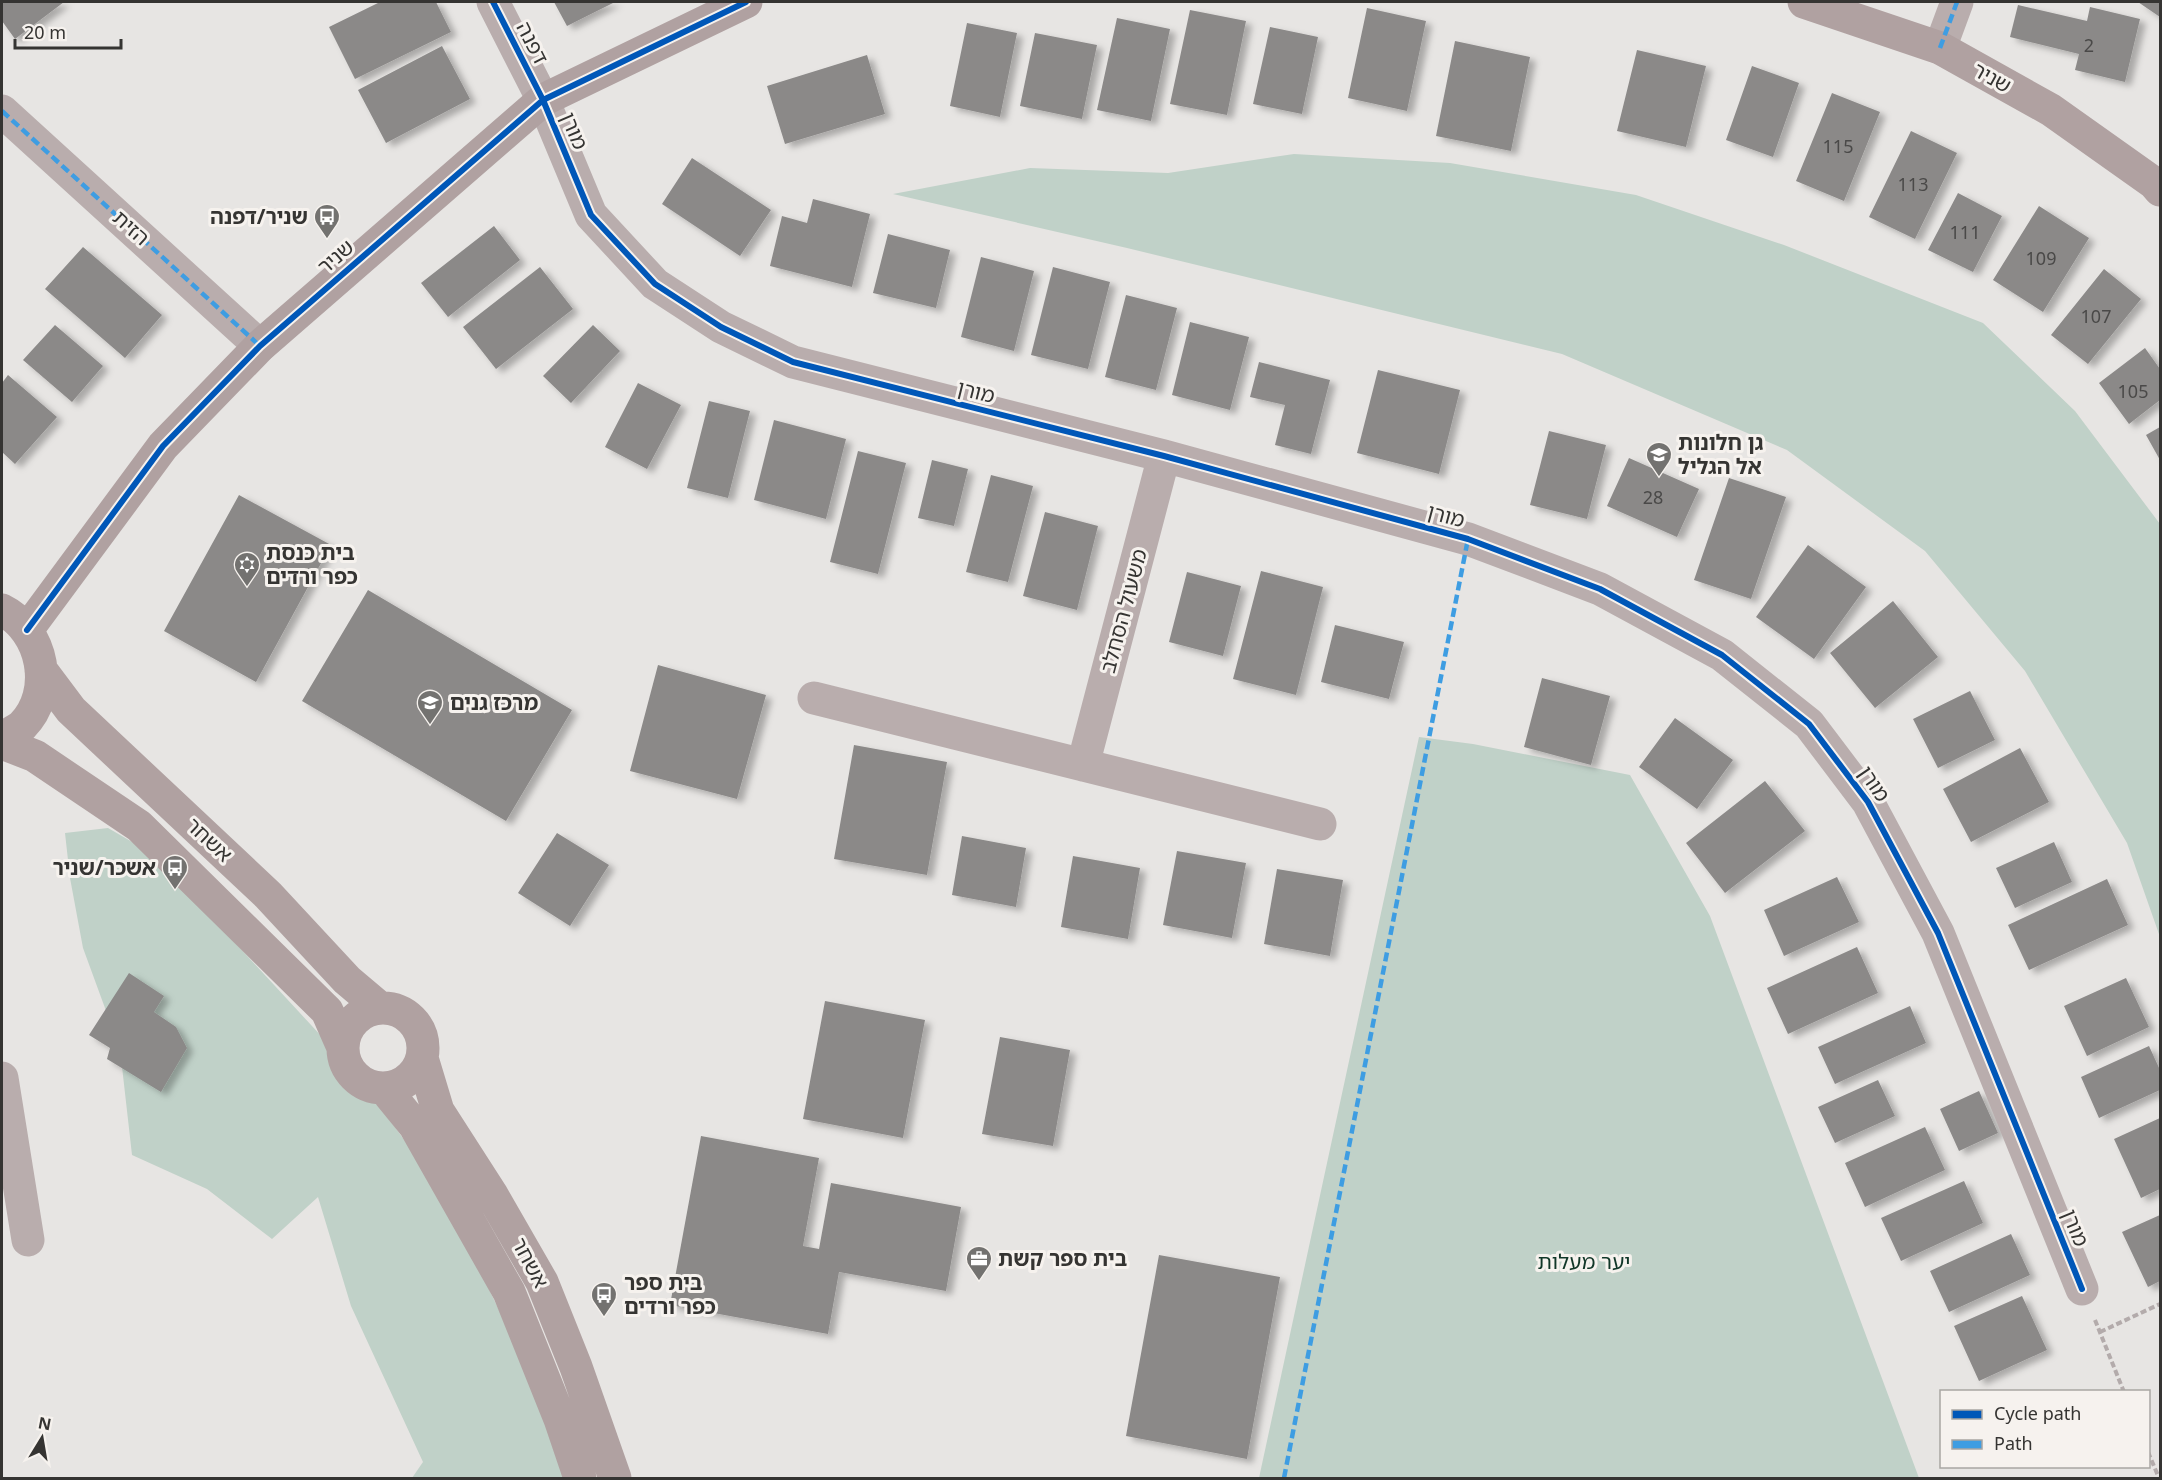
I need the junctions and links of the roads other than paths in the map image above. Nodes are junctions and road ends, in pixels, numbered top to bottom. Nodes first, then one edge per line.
1 (493, 2) edge
2 (746, 2) edge
3 (1804, 2) edge
4 (1957, 2) edge
5 (1940, 48) junction
6 (543, 100) junction
7 (2, 111) edge
8 (2160, 190) edge
9 (260, 346) junction
10 (1164, 456) junction
11 (2, 610) edge
12 (27, 630) junction
13 (41, 670) junction
14 (814, 698) dead end
15 (2, 738) edge
16 (2, 743) edge
17 (1083, 765) junction
18 (1320, 824) dead end
19 (379, 1007) junction
20 (342, 1045) junction
21 (422, 1058) junction
22 (2, 1078) edge
23 (384, 1088) junction
24 (28, 1240) dead end
25 (2082, 1289) road end
26 (580, 1479) edge
27 (615, 1479) edge

1 - 6 street, דפנה
2 - 6 main road, שניר
3 - 5 main road, שניר
4 - 5 street
5 - 8 main road, שניר
6 - 9 main road, שניר
6 - 10 street, מורן
7 - 9 street, הזית
9 - 12 main road, שניר
10 - 17 street, משעול הסחלב
10 - 25 street, מורן
11 - 12 main road
12 - 13 main road
13 - 15 main road
13 - 19 main road, אשחר
14 - 17 street
16 - 20 main road, אשחר
17 - 18 street
19 - 20 main road
19 - 21 main road
20 - 23 main road
21 - 23 main road
21 - 27 main road, אשחר
22 - 24 street
23 - 26 main road, אשחר

